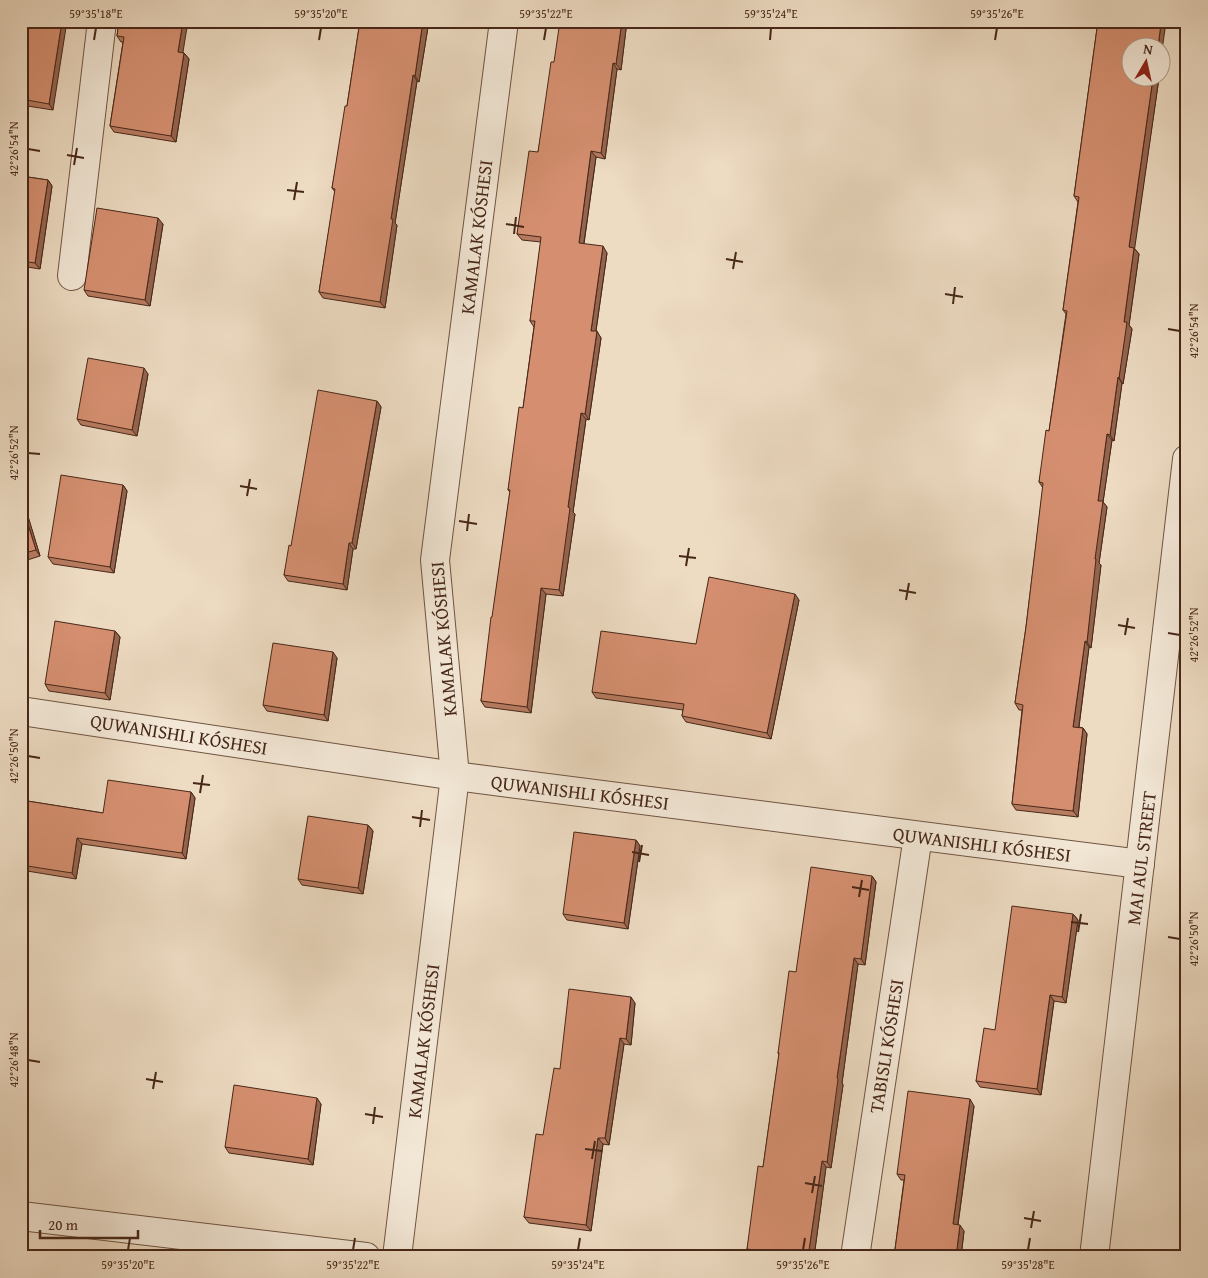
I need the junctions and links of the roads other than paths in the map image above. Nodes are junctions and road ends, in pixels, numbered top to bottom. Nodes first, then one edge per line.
1 (102, 21) edge
2 (504, 21) edge
3 (72, 276) dead end
4 (1187, 460) edge
5 (1177, 634) edge
6 (21, 711) edge
7 (455, 776) junction
8 (918, 836) junction
9 (1140, 864) junction
10 (21, 1216) edge
11 (366, 1257) edge
12 (397, 1257) edge
13 (855, 1257) edge
14 (1094, 1257) edge

1 - 3 street
2 - 7 street, KAMALAK KÓSHESI
4 - 5 street, MAI AUL STREET
5 - 9 street, MAI AUL STREET
6 - 7 street
7 - 8 street
7 - 12 street, KAMALAK KÓSHESI
8 - 9 street
8 - 13 street
9 - 14 street, MAI AUL STREET
10 - 11 street

